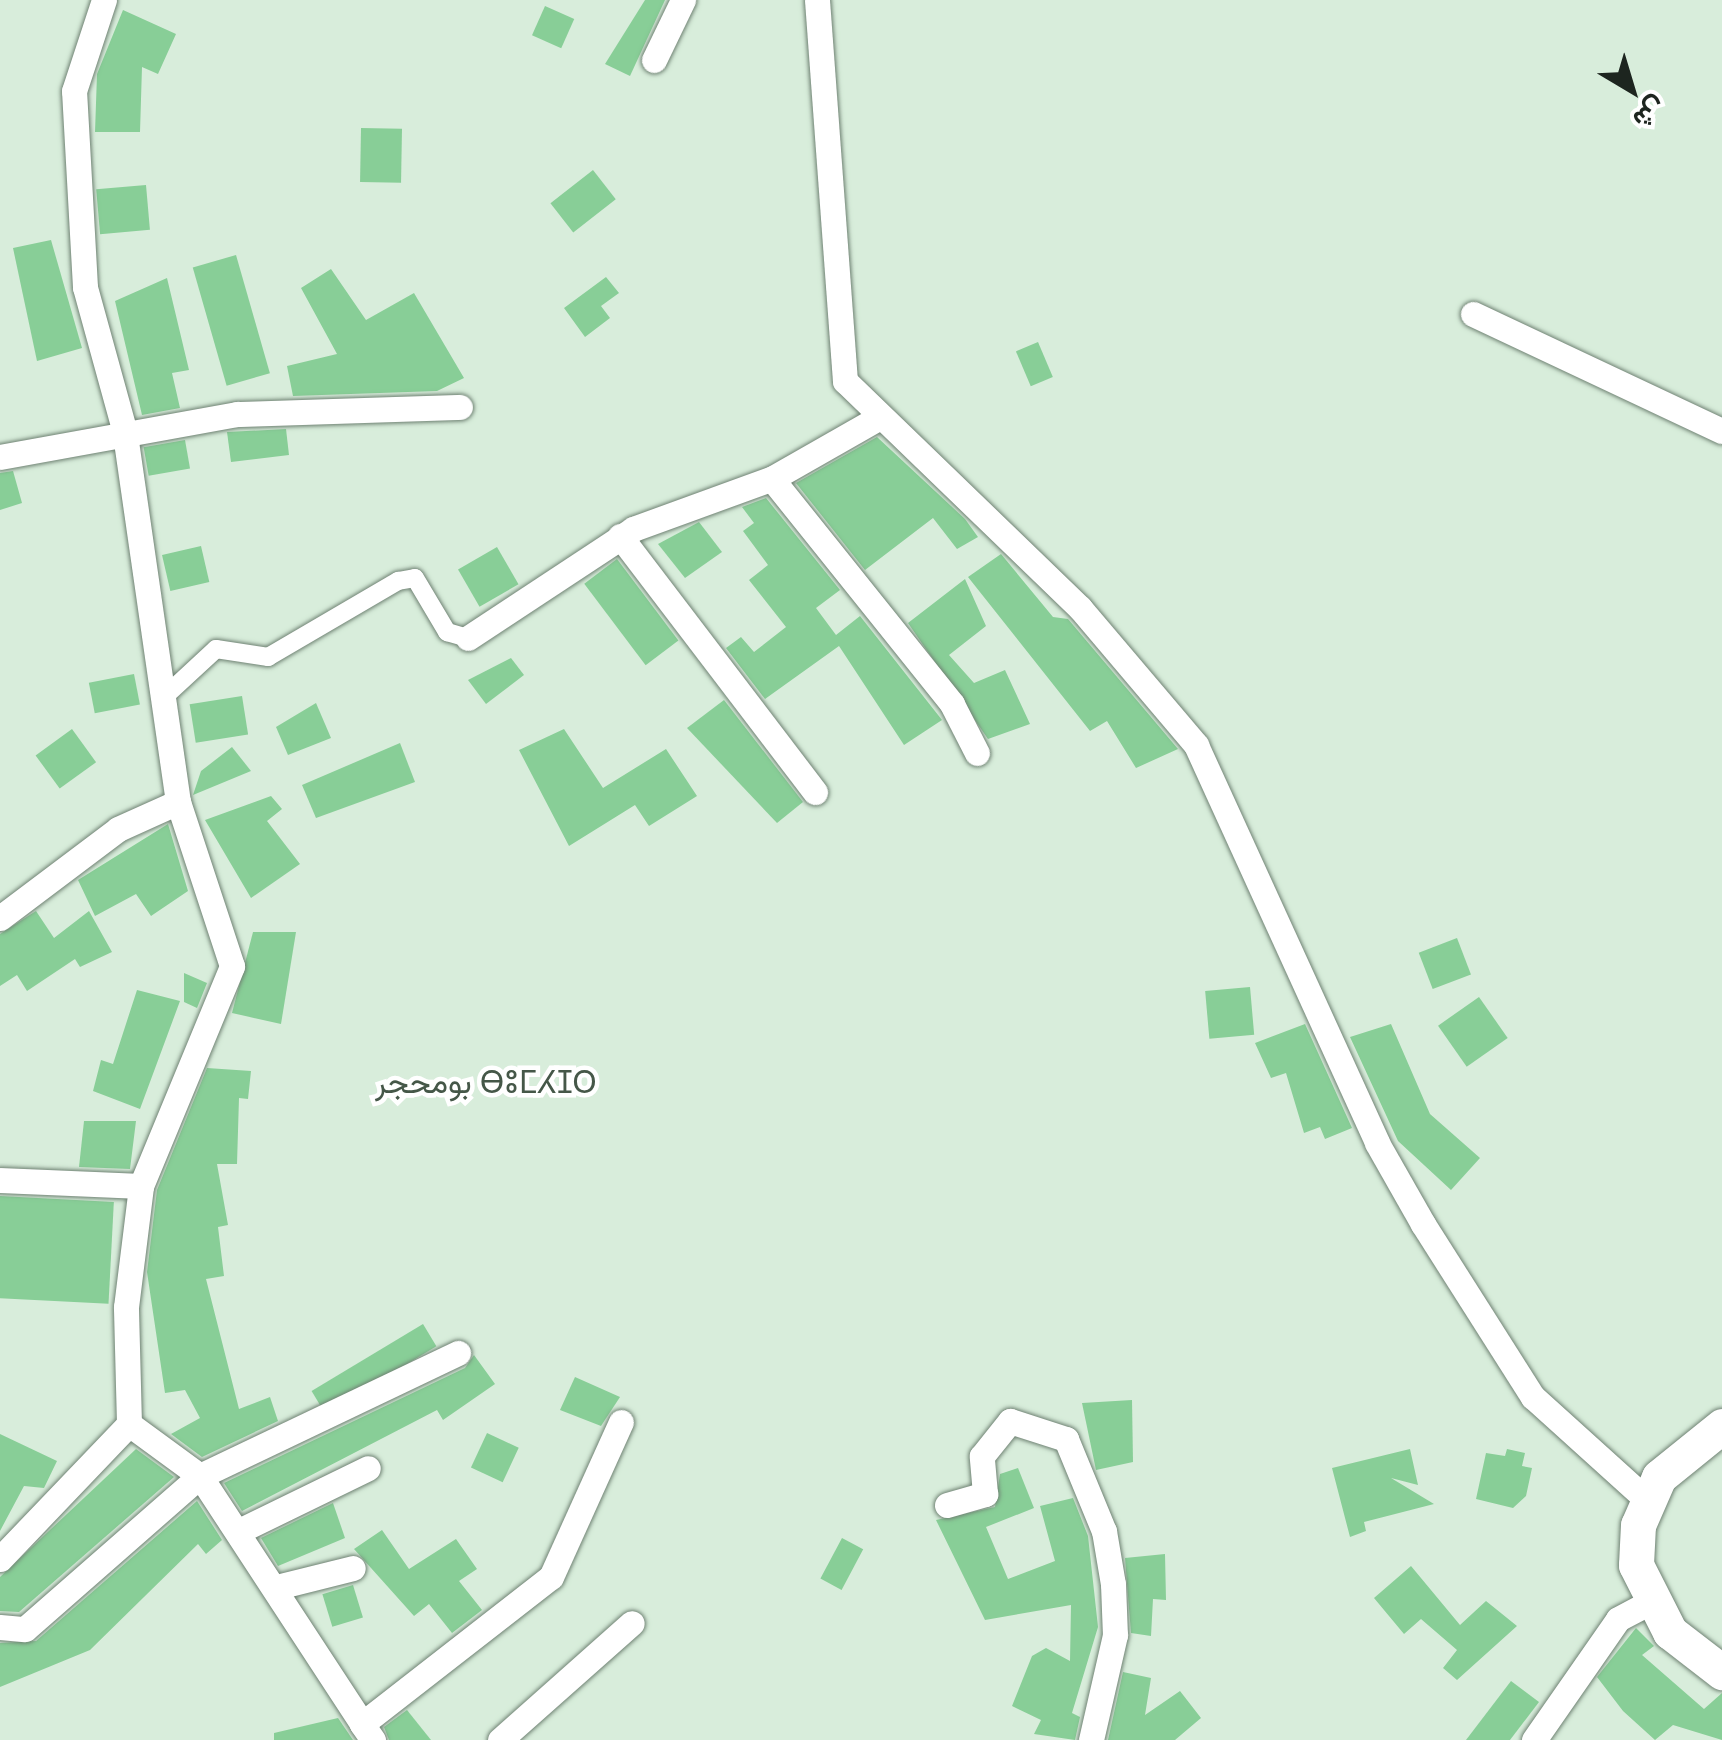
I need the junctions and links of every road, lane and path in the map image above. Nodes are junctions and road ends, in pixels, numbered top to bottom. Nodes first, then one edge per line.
1 (104, 0) edge
2 (683, 0) edge
3 (817, 0) edge
4 (654, 60) dead end
5 (1473, 314) dead end
6 (460, 407) dead end
7 (880, 417) junction
8 (1722, 431) edge
9 (124, 434) junction
10 (0, 458) edge
11 (772, 479) junction
12 (620, 536) junction
13 (468, 638) joint
14 (162, 698) junction
15 (977, 753) dead end
16 (815, 792) dead end
17 (178, 802) junction
18 (0, 918) edge
19 (0, 1180) edge
20 (141, 1186) junction
21 (458, 1353) dead end
22 (621, 1422) dead end
23 (129, 1424) junction
24 (1722, 1426) edge
25 (368, 1468) dead end
26 (200, 1476) junction
27 (1647, 1500) junction
28 (948, 1505) dead end
29 (242, 1530) junction
30 (0, 1560) edge
31 (354, 1568) dead end
32 (277, 1586) junction
33 (1654, 1600) junction
34 (632, 1623) dead end
35 (0, 1627) edge
36 (1722, 1672) edge
37 (367, 1732) edge
38 (500, 1740) edge
39 (1091, 1740) edge
40 (1534, 1740) edge

1 - 9 street
2 - 4 street
3 - 7 street
5 - 8 street
6 - 9 street
7 - 11 street
7 - 27 street
9 - 10 street
9 - 14 street
11 - 12 street
11 - 15 street
12 - 13 street
12 - 16 street
13 - 14 street
14 - 17 street
17 - 18 street
17 - 20 street
19 - 20 street
20 - 23 street
21 - 26 street
22 - 37 street
23 - 26 street
23 - 30 street
24 - 27 main road
25 - 29 street
26 - 29 street
26 - 35 street
27 - 33 main road
28 - 39 street
29 - 32 street
31 - 32 street
32 - 37 street
33 - 36 main road
33 - 40 street
34 - 38 street

